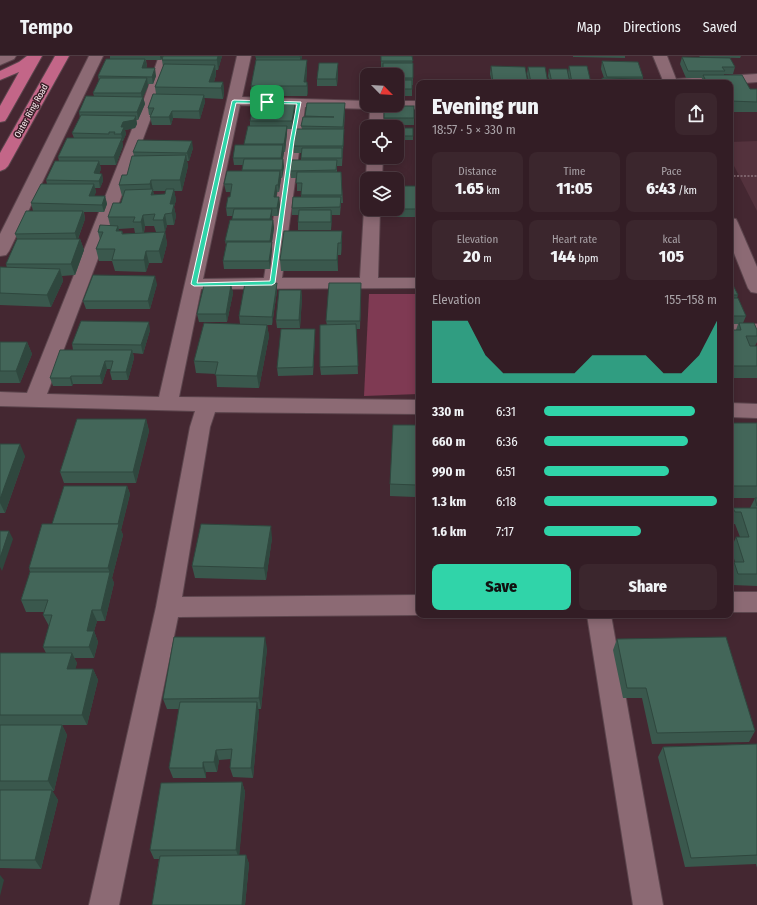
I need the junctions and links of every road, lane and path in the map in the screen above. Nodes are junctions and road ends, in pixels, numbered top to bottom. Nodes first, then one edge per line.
1 (9, 56) edge
2 (62, 56) edge
3 (96, 56) edge
4 (166, 56) edge
5 (244, 56) edge
6 (660, 56) edge
7 (35, 57) edge
8 (0, 61) edge
9 (0, 76) edge
10 (757, 78) edge
11 (670, 80) edge
12 (723, 80) edge
13 (234, 101) junction
14 (299, 102) junction
15 (360, 105) edge
16 (404, 105) edge
17 (416, 105) edge
18 (0, 118) edge
19 (0, 166) edge
20 (733, 176) edge
21 (757, 176) edge
22 (372, 216) edge
23 (733, 230) edge
24 (0, 251) edge
25 (272, 283) junction
26 (369, 283) junction
27 (416, 283) edge
28 (194, 284) junction
29 (757, 288) edge
30 (733, 330) edge
31 (757, 330) edge
32 (0, 399) edge
33 (35, 399) junction
34 (168, 404) junction
35 (207, 405) junction
36 (416, 407) edge
37 (733, 410) edge
38 (757, 411) edge
39 (733, 602) edge
40 (757, 602) edge
41 (416, 605) edge
42 (168, 607) junction
43 (600, 618) edge
44 (104, 905) edge
45 (648, 905) edge

1 - 8 street
2 - 19 main road, Outer Ring Road
3 - 24 street
4 - 33 street
5 - 13 street
6 - 11 street
7 - 9 main road
7 - 18 main road
10 - 12 street
13 - 14 street
13 - 28 street
14 - 15 street
14 - 25 street
16 - 17 street
20 - 21 path
22 - 26 street
23 - 29 street
25 - 26 street
25 - 28 street
26 - 27 street
28 - 34 street
30 - 31 street
32 - 33 street
33 - 34 street
34 - 35 street
35 - 36 street
35 - 42 street
37 - 38 street
39 - 40 street
41 - 42 street
42 - 44 street
43 - 45 street

